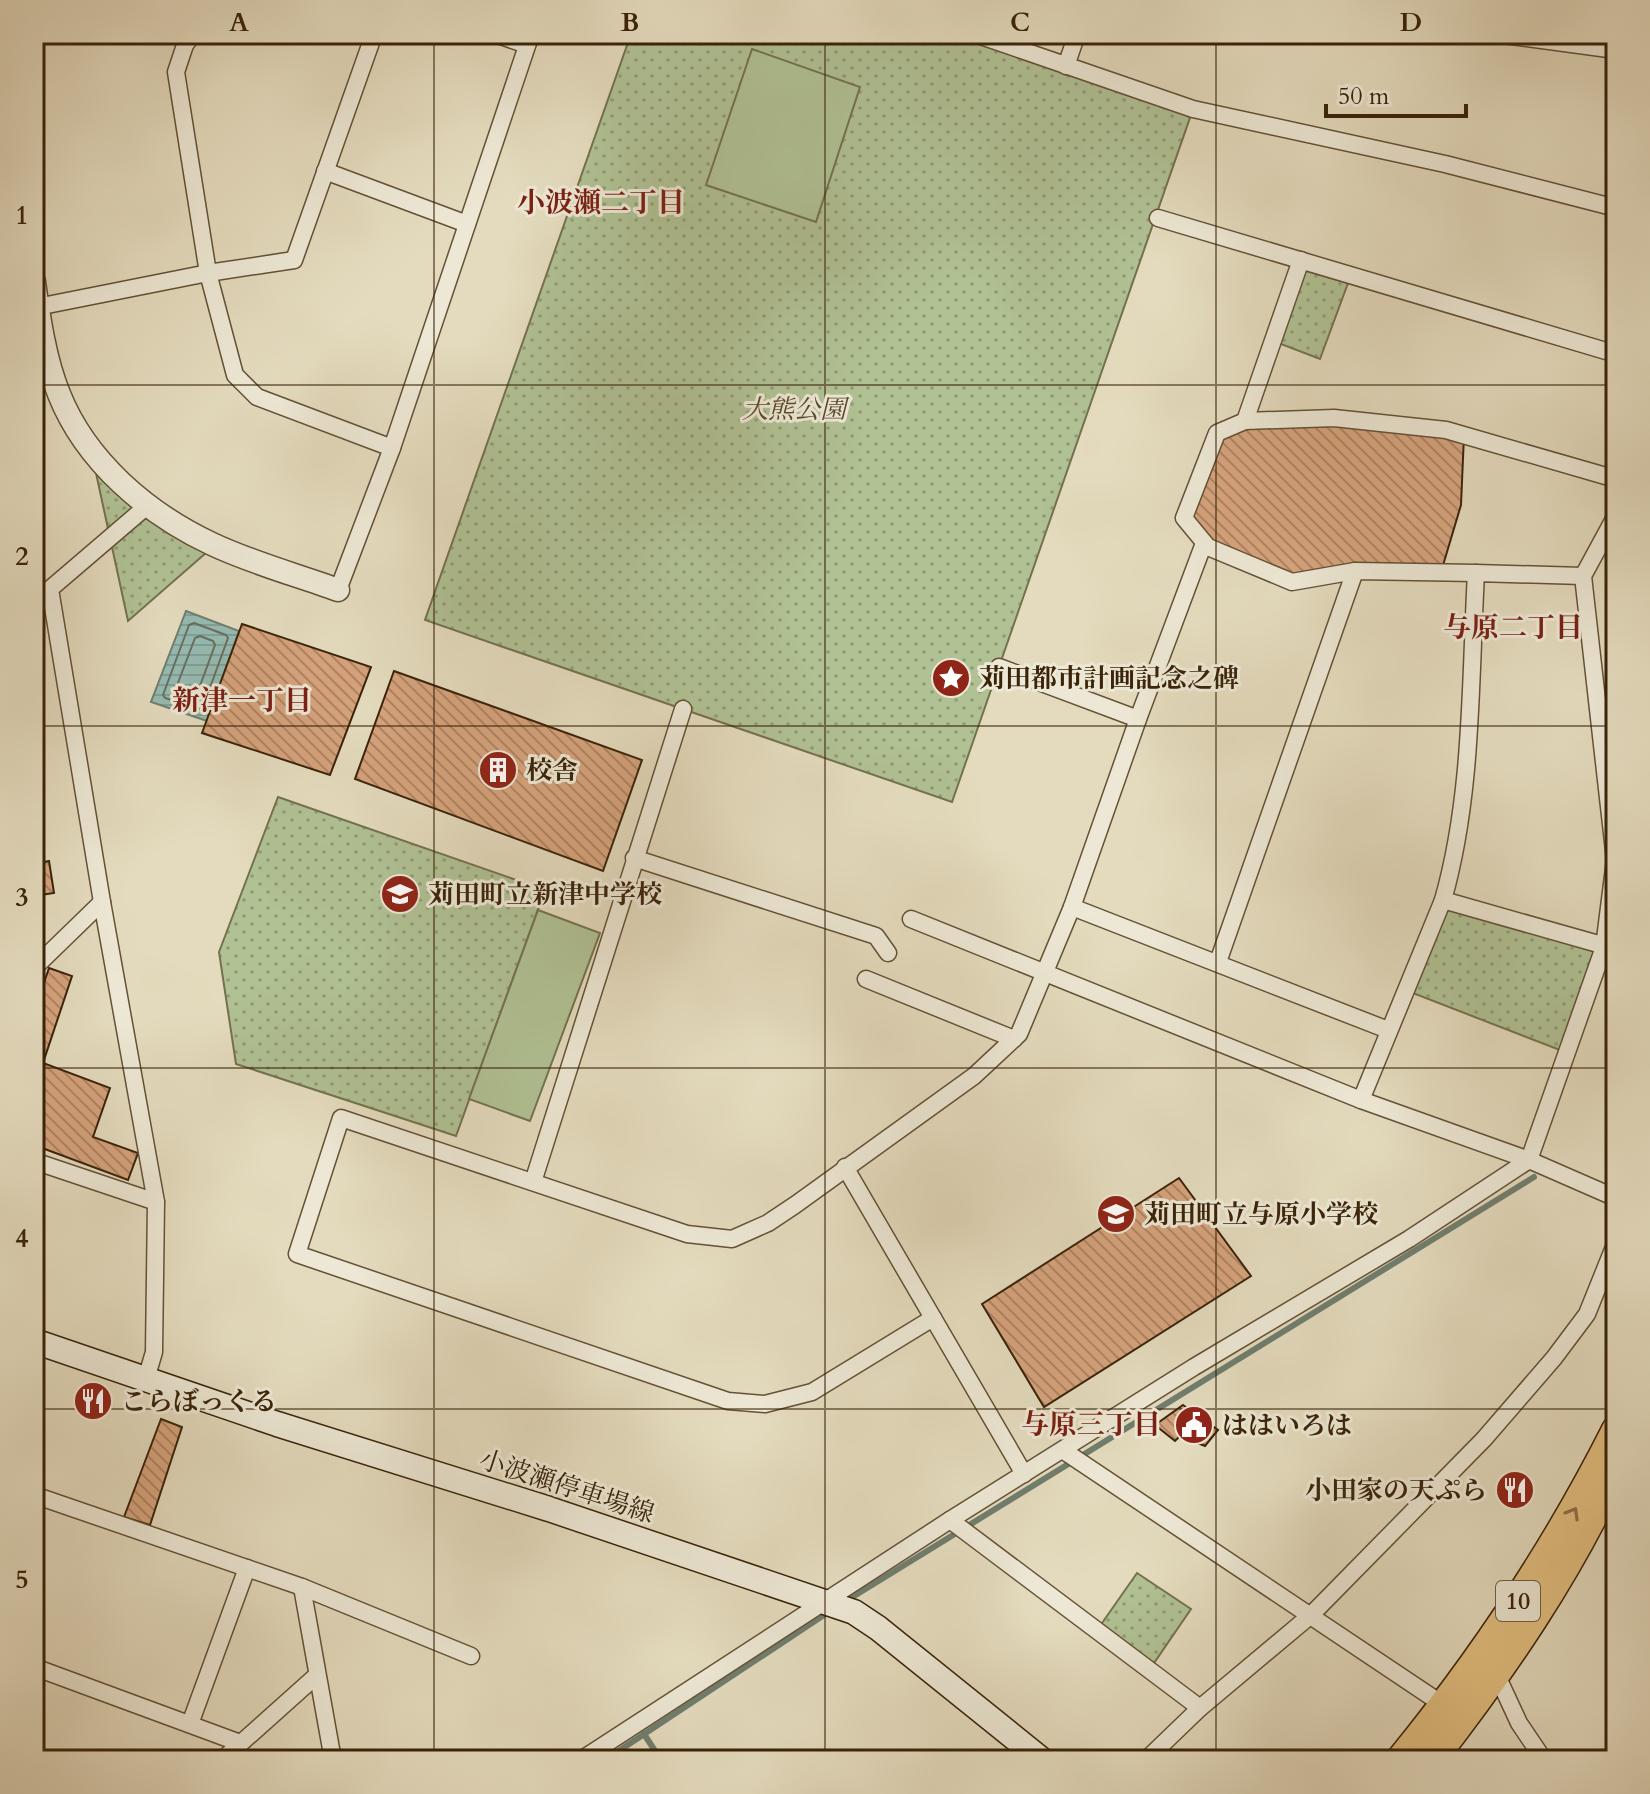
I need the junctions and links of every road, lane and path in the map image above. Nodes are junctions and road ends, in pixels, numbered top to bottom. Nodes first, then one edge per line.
1 (193, 34) edge
2 (374, 34) edge
3 (495, 34) edge
4 (975, 34) edge
5 (1077, 34) edge
6 (1496, 34) edge
7 (529, 40) edge
8 (1616, 50) edge
9 (1066, 66) junction
10 (325, 171) junction
11 (1616, 208) edge
12 (1158, 218) dead end
13 (467, 224) junction
14 (1301, 260) junction
15 (208, 273) junction
16 (34, 282) edge
17 (37, 307) junction
18 (1616, 354) edge
19 (1245, 421) junction
20 (392, 448) junction
21 (1616, 479) edge
22 (147, 506) junction
23 (1616, 507) edge
24 (1204, 543) junction
25 (1355, 571) junction
26 (1476, 573) junction
27 (1583, 576) junction
28 (338, 590) joint
29 (999, 667) dead end
30 (683, 709) dead end
31 (1138, 719) junction
32 (634, 858) junction
33 (1443, 900) junction
34 (102, 902) junction
35 (1072, 907) junction
36 (911, 919) dead end
37 (1610, 948) edge
38 (888, 953) dead end
39 (1218, 962) junction
40 (34, 968) edge
41 (1043, 974) junction
42 (866, 979) dead end
43 (1388, 1030) junction
44 (1014, 1039) junction
45 (1361, 1100) junction
46 (1529, 1160) junction
47 (34, 1161) edge
48 (845, 1167) junction
49 (533, 1182) junction
50 (1616, 1198) edge
51 (156, 1202) junction
52 (1616, 1242) edge
53 (933, 1318) junction
54 (34, 1341) edge
55 (146, 1379) junction
56 (1616, 1430) edge
57 (1064, 1451) junction
58 (1616, 1469) edge
59 (1024, 1474) junction
60 (34, 1495) edge
61 (950, 1520) junction
62 (247, 1568) junction
63 (302, 1587) junction
64 (824, 1600) junction
65 (1311, 1615) junction
66 (1489, 1644) junction
67 (471, 1656) dead end
68 (34, 1667) edge
69 (316, 1676) junction
70 (1496, 1676) junction
71 (1200, 1708) junction
72 (1455, 1712) junction
73 (190, 1724) junction
74 (240, 1743) junction
75 (222, 1760) edge
76 (333, 1760) edge
77 (581, 1760) edge
78 (1042, 1760) edge
79 (1146, 1760) edge
80 (1400, 1760) edge
81 (1432, 1760) edge
82 (1544, 1760) edge

1 - 15 street
2 - 10 street
3 - 7 street
4 - 9 street
5 - 9 street
6 - 8 street
7 - 13 street
9 - 11 street
10 - 13 street
10 - 15 street
12 - 14 street
13 - 20 street
14 - 18 street
14 - 19 street
15 - 17 street
15 - 20 street
16 - 17 street
17 - 22 street
19 - 21 street
19 - 24 street
20 - 28 street
22 - 28 street
22 - 34 street
23 - 27 street
24 - 25 street
24 - 31 street
25 - 26 street
25 - 39 street
26 - 27 street
26 - 33 street
27 - 37 street
29 - 31 street
30 - 32 street
31 - 35 street
32 - 38 street
32 - 49 street
33 - 37 street
33 - 43 street
34 - 40 street
34 - 51 street
35 - 39 street
35 - 41 street
36 - 41 street
37 - 46 street
39 - 43 street
41 - 44 street
41 - 45 street
42 - 44 street
43 - 45 street
44 - 48 street
45 - 46 street
46 - 50 street
46 - 57 street
47 - 51 street
48 - 49 street
48 - 53 street
49 - 53 street
51 - 55 street
52 - 65 street
53 - 59 street
54 - 55 main road, 小波瀬停車場線
55 - 64 main road, 小波瀬停車場線
66 -> 56 highway, 10
57 - 59 street
57 - 65 street
58 - 70 highway, 10
59 - 61 street
60 - 62 street
61 - 64 street
61 - 71 street
62 - 63 street
62 - 73 street
63 - 67 street
63 - 69 street
64 - 77 street
64 - 78 main road, 小波瀬停車場線
65 - 71 street
65 - 72 street
66 - 70 street
66 - 72 highway, 10
68 - 73 street
69 - 74 street
69 - 76 street
70 - 72 highway, 10
70 - 82 street
71 - 79 street
72 - 80 highway, 10
72 - 81 highway, 10
73 - 74 street
74 - 75 street

